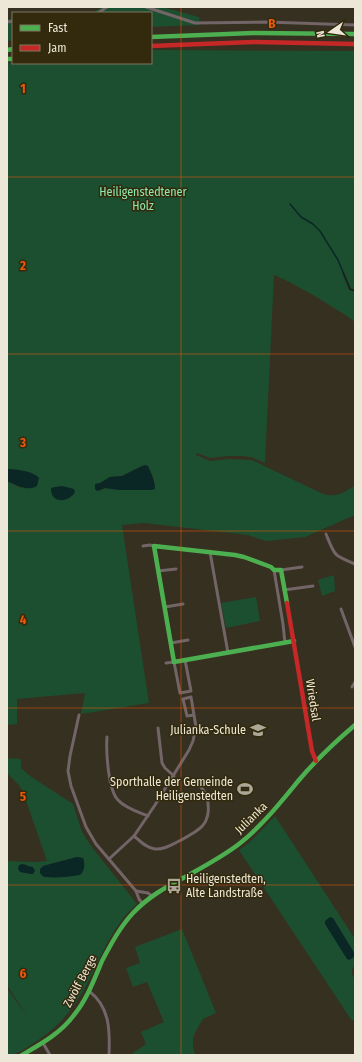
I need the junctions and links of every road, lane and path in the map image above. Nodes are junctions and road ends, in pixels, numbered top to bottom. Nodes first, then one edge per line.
1 (146, 7) edge
2 (355, 24) edge
3 (355, 34) edge
4 (152, 37) edge
5 (355, 44) edge
6 (152, 46) edge
7 (326, 534) dead end
8 (143, 546) dead end
9 (154, 546) junction
10 (210, 552) junction
11 (355, 564) edge
12 (302, 567) dead end
13 (176, 569) dead end
14 (274, 570) junction
15 (281, 570) junction
16 (158, 571) junction
17 (313, 586) dead end
18 (284, 590) junction
19 (182, 604) dead end
20 (165, 607) junction
21 (341, 609) dead end
22 (188, 640) dead end
23 (294, 642) junction
24 (171, 643) junction
25 (285, 643) junction
26 (355, 647) edge
27 (228, 653) junction
28 (186, 660) junction
29 (174, 662) junction
30 (166, 663) dead end
31 (355, 682) edge
32 (352, 688) dead end
33 (79, 715) dead end
34 (194, 715) junction
35 (355, 726) edge
36 (158, 728) dead end
37 (107, 737) dead end
38 (316, 761) junction
39 (174, 776) junction
40 (198, 784) dead end
41 (148, 816) junction
42 (134, 836) junction
43 (109, 859) junction
44 (136, 891) junction
45 (152, 896) junction
46 (142, 903) junction
47 (89, 991) junction
48 (43, 1044) junction
49 (22, 1055) edge
50 (50, 1055) edge
51 (110, 1055) edge

1 - 2 street
3 - 4 main road
5 - 6 main road
7 - 11 street
8 - 9 street
9 - 10 main road
9 - 16 main road
10 - 14 main road
10 - 27 street
12 - 15 street
13 - 16 street
14 - 15 main road
14 - 25 street
15 - 18 main road, Wriedsal
16 - 20 main road
17 - 18 street
18 - 23 main road, Wriedsal
19 - 20 street
20 - 24 main road
21 - 26 street
22 - 24 street
23 - 25 main road
23 - 38 main road, Wriedsal
24 - 29 main road
25 - 27 main road
27 - 28 main road
28 - 29 main road
28 - 29 street
29 - 30 street
31 - 32 street
33 - 43 street
34 - 34 street
34 - 39 street
35 - 38 main road, Julianka
36 - 39 street
37 - 41 street
38 - 45 main road, Julianka
39 - 41 street
40 - 42 street
41 - 42 street
42 - 43 street
43 - 44 street
44 - 45 street
44 - 46 street
45 - 46 main road, Julianka
46 - 47 main road, Zwölf Berge
47 - 48 main road, Zwölf Berge
47 - 51 street
48 - 49 main road, Zwölf Berge
48 - 50 street

